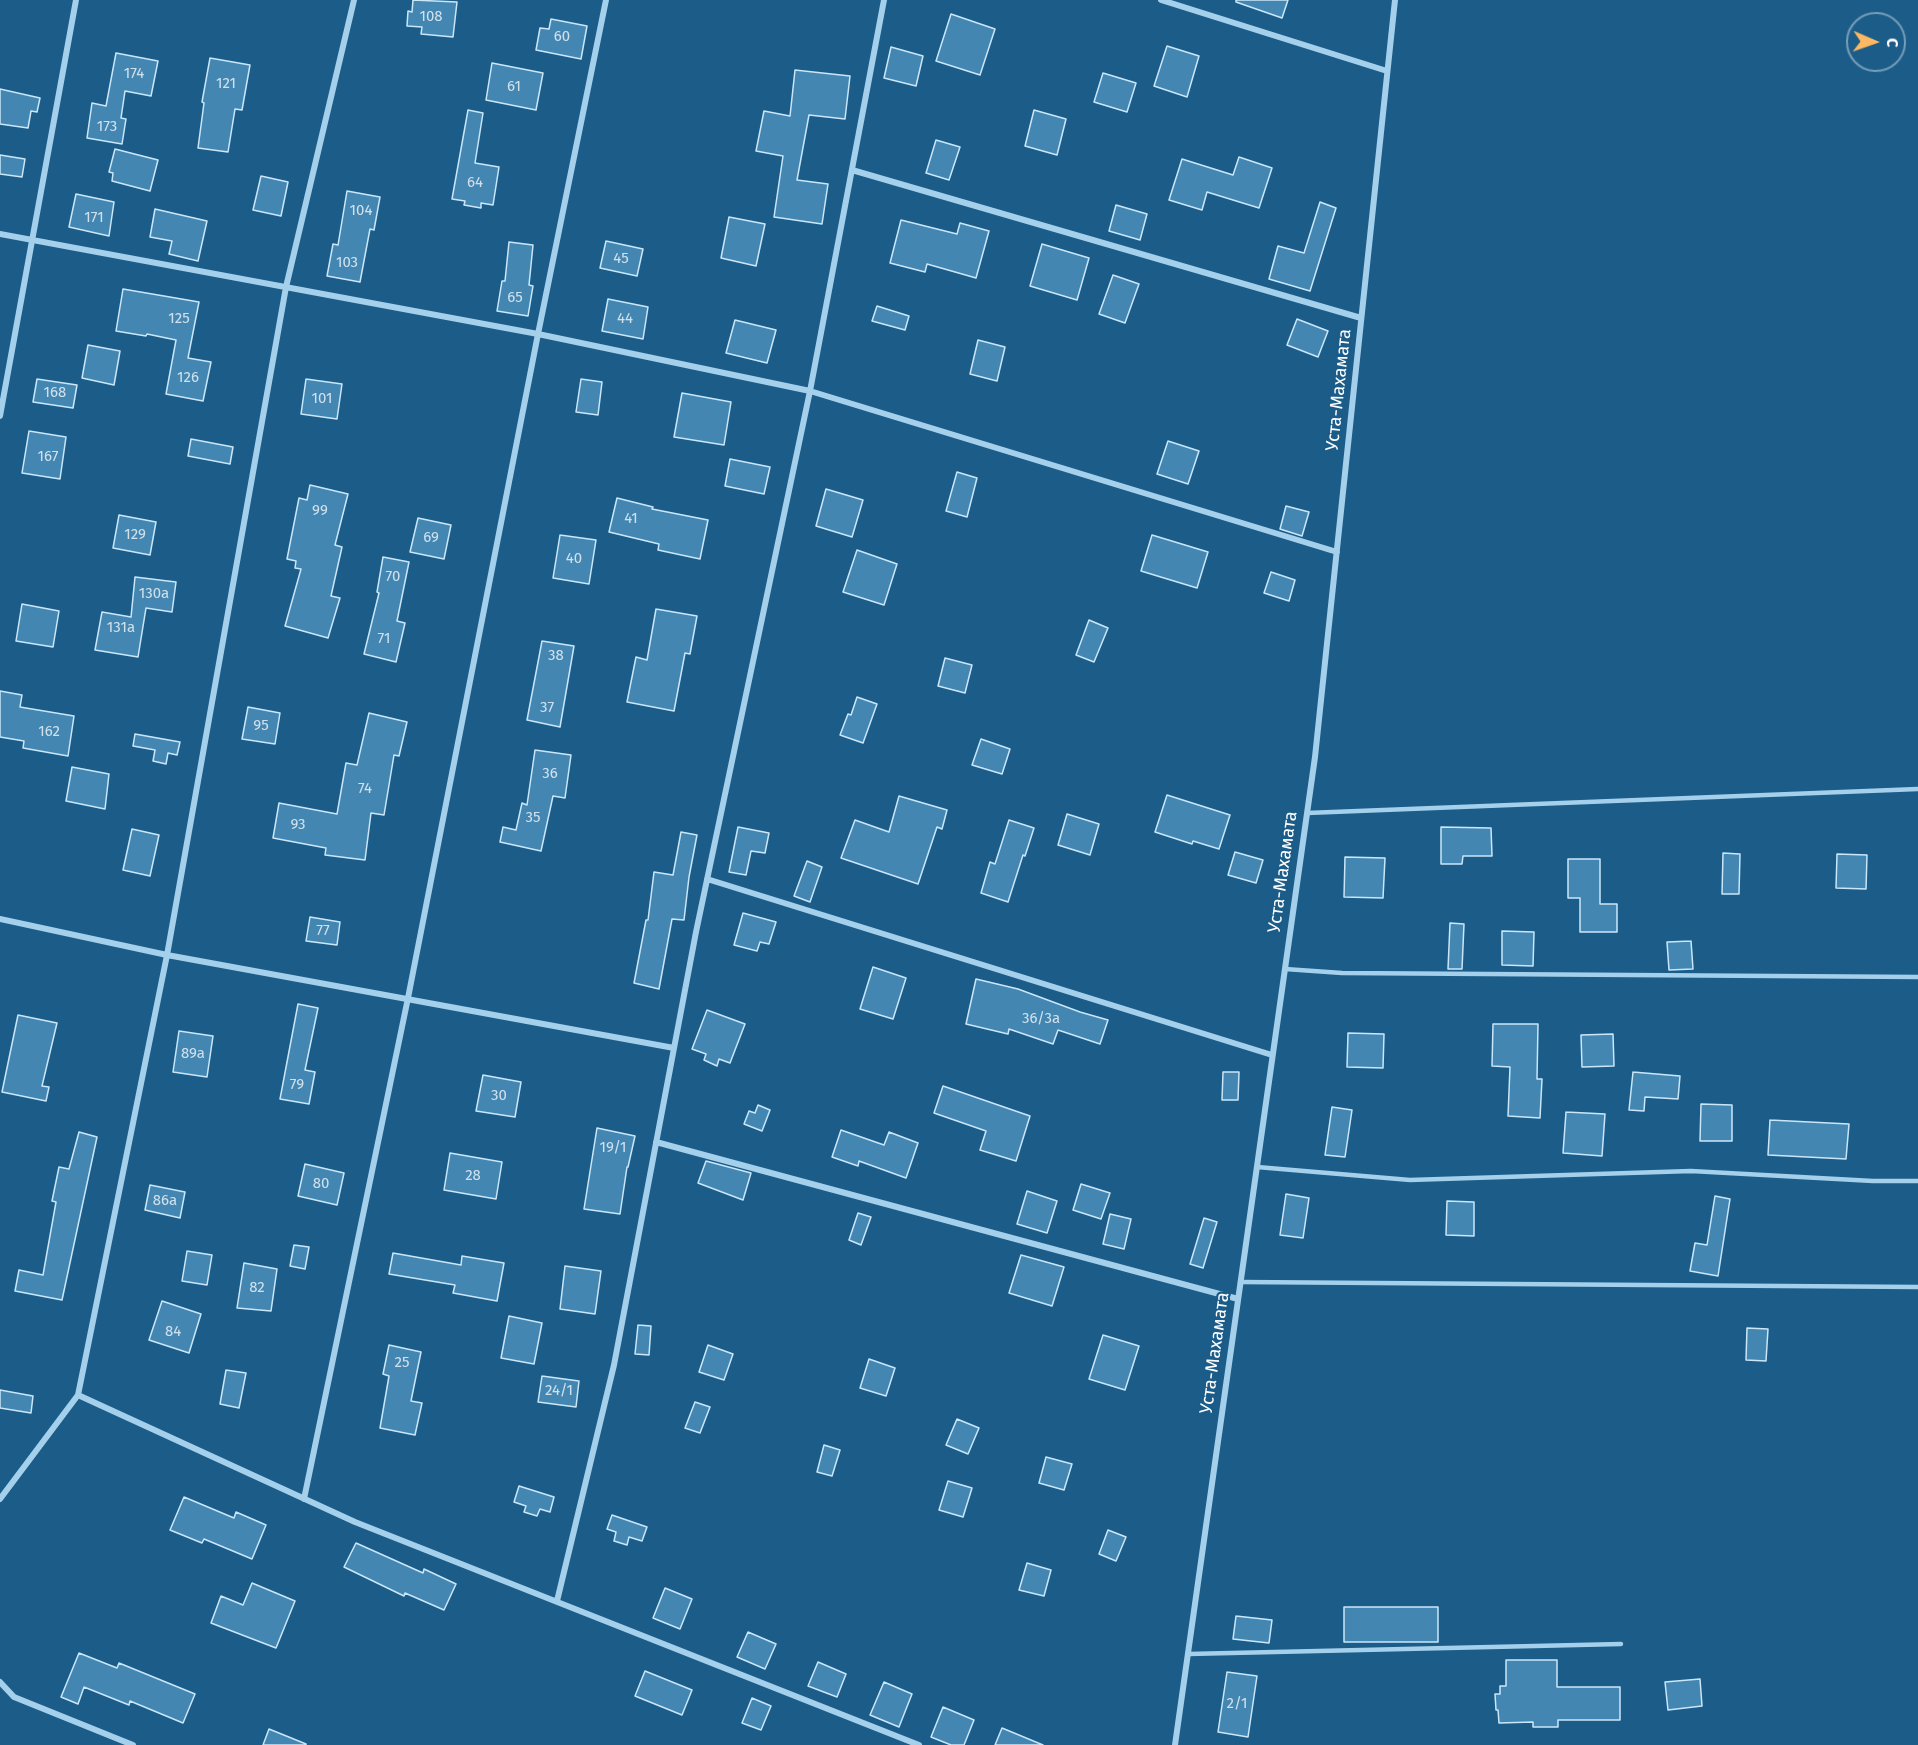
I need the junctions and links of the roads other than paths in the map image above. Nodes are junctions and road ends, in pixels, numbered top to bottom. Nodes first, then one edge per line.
1 (76, 0) edge
2 (354, 0) edge
3 (606, 0) edge
4 (884, 0) edge
5 (1161, 0) edge
6 (1395, 0) edge
7 (1387, 72) junction
8 (852, 170) junction
9 (0, 234) edge
10 (33, 240) junction
11 (286, 287) junction
12 (1362, 318) junction
13 (538, 334) junction
14 (810, 392) junction
15 (0, 416) edge
16 (1336, 552) junction
17 (1918, 789) edge
18 (1307, 813) junction
19 (707, 879) junction
20 (0, 919) edge
21 (167, 955) junction
22 (1285, 969) junction
23 (1918, 977) edge
24 (408, 998) junction
25 (674, 1048) junction
26 (1272, 1055) junction
27 (656, 1143) junction
28 (1257, 1167) junction
29 (1918, 1181) edge
30 (1240, 1282) junction
31 (1918, 1287) edge
32 (1238, 1299) junction
33 (78, 1395) junction
34 (0, 1499) edge
35 (304, 1499) junction
36 (557, 1601) junction
37 (1621, 1644) dead end
38 (1188, 1654) junction
39 (0, 1682) edge
40 (133, 1745) edge
41 (919, 1745) edge
42 (1175, 1745) edge

1 - 10 street
2 - 11 street
3 - 13 street
4 - 8 street
5 - 7 street
6 - 7 street, Уста-Махамата
7 - 12 street, Уста-Махамата
8 - 12 street
8 - 14 street
9 - 10 street
10 - 11 street
10 - 15 street
11 - 13 street
11 - 21 street
12 - 16 street, Уста-Махамата
13 - 14 street
13 - 24 street
14 - 16 street
14 - 19 street
16 - 18 street, Уста-Махамата
17 - 18 lane
18 - 22 street, Уста-Махамата
19 - 25 street
19 - 26 street
20 - 21 street
21 - 24 street
21 - 33 street
22 - 23 lane
22 - 26 street, Уста-Махамата
24 - 25 street
24 - 35 street
25 - 27 street
26 - 28 street, Уста-Махамата
27 - 32 street
27 - 36 street
28 - 29 lane
28 - 30 street, Уста-Махамата
30 - 31 lane
30 - 32 street, Уста-Махамата
32 - 38 street, Уста-Махамата
33 - 34 street
33 - 35 street
35 - 36 street
36 - 41 street
37 - 38 lane
38 - 42 street, Уста-Махамата
39 - 40 street

